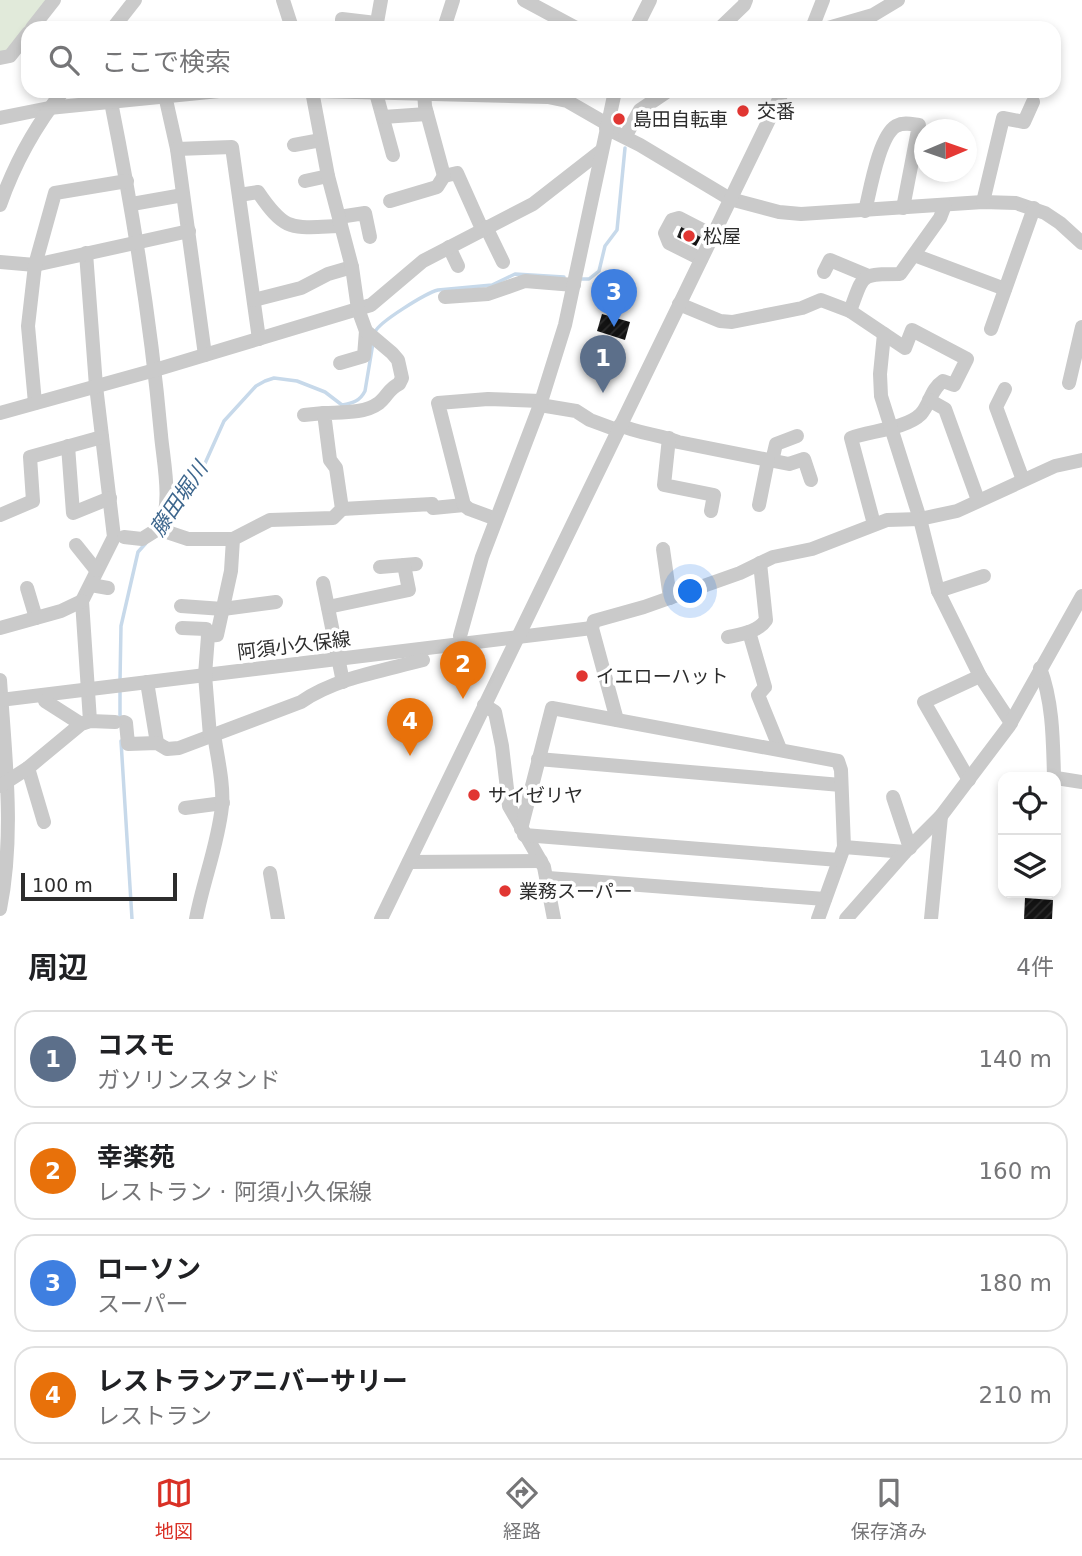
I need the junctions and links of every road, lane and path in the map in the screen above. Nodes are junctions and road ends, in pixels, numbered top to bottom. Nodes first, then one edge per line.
1 (54, 0) edge
2 (135, 0) edge
3 (283, 0) edge
4 (381, 0) edge
5 (453, 0) edge
6 (524, 0) edge
7 (650, 0) edge
8 (746, 0) edge
9 (823, 0) edge
10 (898, 0) edge
11 (38, 21) edge
12 (118, 21) edge
13 (290, 21) edge
14 (377, 21) edge
15 (446, 21) edge
16 (563, 21) edge
17 (640, 21) edge
18 (727, 21) edge
19 (815, 21) edge
20 (852, 21) edge
21 (21, 41) edge
22 (0, 58) edge
23 (57, 98) edge
24 (135, 98) edge
25 (166, 98) edge
26 (313, 98) edge
27 (375, 98) edge
28 (424, 98) edge
29 (552, 98) edge
30 (613, 98) edge
31 (658, 98) edge
32 (780, 98) edge
33 (111, 102) junction
34 (1033, 102) dead end
35 (49, 108) junction
36 (427, 114) junction
37 (383, 117) junction
38 (0, 118) edge
39 (607, 126) junction
40 (625, 137) junction
41 (321, 140) junction
42 (294, 145) dead end
43 (177, 149) junction
44 (601, 150) junction
45 (393, 155) dead end
46 (328, 176) junction
47 (444, 176) junction
48 (127, 181) junction
49 (305, 181) dead end
50 (183, 195) junction
51 (239, 195) junction
52 (730, 199) junction
53 (390, 201) dead end
54 (983, 202) junction
55 (132, 204) junction
56 (0, 205) edge
57 (945, 205) junction
58 (902, 208) junction
59 (1034, 208) junction
60 (865, 211) junction
61 (340, 222) junction
62 (484, 228) junction
63 (189, 231) junction
64 (712, 235) junction
65 (370, 237) dead end
66 (138, 242) junction
67 (1082, 243) edge
68 (449, 247) junction
69 (86, 253) junction
70 (914, 255) junction
71 (701, 259) junction
72 (0, 262) edge
73 (503, 262) dead end
74 (35, 265) junction
75 (458, 266) dead end
76 (352, 268) junction
77 (824, 272) dead end
78 (866, 275) junction
79 (575, 281) junction
80 (1005, 289) junction
81 (445, 297) dead end
82 (254, 300) junction
83 (679, 304) junction
84 (358, 309) junction
85 (850, 311) junction
86 (1082, 327) edge
87 (991, 329) dead end
88 (884, 334) junction
89 (372, 336) junction
90 (259, 339) junction
91 (205, 355) junction
92 (340, 363) dead end
93 (156, 370) junction
94 (1069, 383) dead end
95 (96, 386) junction
96 (1006, 389) dead end
97 (929, 400) junction
98 (35, 403) junction
99 (540, 403) junction
100 (0, 413) edge
101 (324, 413) junction
102 (304, 415) dead end
103 (619, 428) junction
104 (890, 429) junction
105 (797, 436) dead end
106 (102, 437) junction
107 (669, 438) junction
108 (68, 446) junction
109 (1082, 460) edge
110 (770, 461) junction
111 (811, 480) dead end
112 (1023, 480) junction
113 (110, 498) junction
114 (978, 500) junction
115 (464, 505) junction
116 (759, 505) dead end
117 (342, 509) junction
118 (711, 512) dead end
119 (0, 515) edge
120 (496, 519) junction
121 (920, 519) junction
122 (874, 524) junction
123 (162, 530) junction
124 (124, 537) dead end
125 (233, 539) junction
126 (76, 545) dead end
127 (663, 549) dead end
128 (760, 563) junction
129 (380, 566) dead end
130 (96, 570) junction
131 (984, 576) dead end
132 (323, 583) dead end
133 (91, 585) junction
134 (108, 588) dead end
135 (27, 589) dead end
136 (938, 591) junction
137 (1082, 596) edge
138 (670, 598) junction
139 (82, 601) junction
140 (276, 602) dead end
141 (181, 606) dead end
142 (328, 607) junction
143 (223, 609) junction
144 (36, 618) junction
145 (593, 624) junction
146 (0, 628) edge
147 (182, 628) dead end
148 (750, 632) junction
149 (208, 636) junction
150 (460, 636) dead end
151 (517, 637) junction
152 (728, 637) dead end
153 (338, 659) junction
154 (423, 660) dead end
155 (1040, 668) junction
156 (205, 675) junction
157 (980, 676) junction
158 (0, 680) edge
159 (147, 682) junction
160 (343, 682) junction
161 (88, 689) junction
162 (1, 700) edge
163 (45, 701) dead end
164 (484, 705) junction
165 (617, 720) junction
166 (85, 722) junction
167 (1011, 723) junction
168 (2, 735) edge
169 (212, 735) junction
170 (157, 743) junction
171 (780, 749) junction
172 (538, 759) junction
173 (29, 768) junction
174 (1055, 772) edge
175 (1061, 779) edge
176 (969, 780) junction
177 (1082, 782) edge
178 (3, 785) edge
179 (841, 785) junction
180 (893, 797) dead end
181 (223, 803) junction
182 (185, 808) dead end
183 (942, 816) junction
184 (44, 822) dead end
185 (522, 832) junction
186 (4, 834) edge
187 (908, 850) junction
188 (841, 854) junction
189 (541, 861) junction
190 (409, 862) junction
191 (270, 873) dead end
192 (548, 878) junction
193 (825, 899) junction
194 (0, 909) edge
195 (196, 919) edge
196 (278, 919) edge
197 (381, 919) edge
198 (554, 919) edge
199 (818, 919) edge
200 (846, 919) edge
201 (931, 919) edge

1 - 11 street
2 - 12 street
3 - 13 street
4 - 14 street
5 - 15 street
6 - 16 street
7 - 17 street
8 - 18 street
9 - 19 street
10 - 20 street
21 - 22 street
23 - 35 street
24 - 33 street
25 - 43 street
26 - 41 street
27 - 37 street
28 - 36 street
29 - 39 street
30 - 39 street
31 - 40 street
32 - 52 street
33 - 35 street
33 - 48 street
34 - 54 street
35 - 38 street
35 - 56 street
36 - 37 street
36 - 47 street
37 - 45 street
39 - 40 street
39 - 44 street
40 - 52 street
41 - 42 street
41 - 46 street
43 - 50 street
43 - 51 street
44 - 62 street
44 - 79 street
46 - 49 street
46 - 61 street
47 - 53 street
47 - 62 street
48 - 55 street
48 - 74 street
50 - 55 street
50 - 63 street
51 - 61 street
51 - 82 street
52 - 60 street
52 - 64 street
54 - 57 street
54 - 59 street
55 - 66 street
57 - 58 street
57 - 70 street
58 - 60 street
58 - 60 street
59 - 67 street
59 - 80 street
61 - 65 street
61 - 76 street
62 - 68 street
62 - 73 street
63 - 66 street
63 - 91 street
64 - 71 street
64 - 71 street
66 - 69 street
66 - 93 street
68 - 75 street
68 - 84 street
69 - 74 street
69 - 95 street
70 - 78 street
70 - 80 street
71 - 83 street
72 - 74 street
74 - 98 street
76 - 82 street
76 - 84 street
77 - 78 street
78 - 85 street
79 - 81 street
79 - 99 street
80 - 87 street
82 - 90 street
83 - 85 street
83 - 103 street
84 - 89 street
84 - 90 street
85 - 88 street
86 - 94 street
88 - 97 street
88 - 104 street
89 - 92 street
89 - 101 street
90 - 91 street
91 - 93 street
93 - 95 street
93 - 123 street
95 - 98 street
95 - 106 street
96 - 112 street
97 - 104 street
97 - 114 street
98 - 100 street
99 - 103 street
99 - 115 street
99 - 120 street
101 - 102 street
101 - 117 street
103 - 107 street
103 - 151 street
104 - 121 street
104 - 122 street
105 - 110 street
106 - 108 street
106 - 113 street
107 - 110 street
107 - 118 street
108 - 113 street
108 - 119 street
109 - 112 street, 阿須小久保線
110 - 111 street
110 - 116 street
112 - 114 street, 阿須小久保線
113 - 130 street
114 - 121 street, 阿須小久保線
115 - 117 street
115 - 120 street
117 - 125 street
120 - 150 street
121 - 122 street, 阿須小久保線
121 - 136 street
122 - 128 street, 阿須小久保線
123 - 124 street
123 - 125 street
125 - 143 street
126 - 130 street
127 - 138 street
128 - 138 street, 阿須小久保線
128 - 148 street
129 - 142 street
130 - 133 street
131 - 136 street
132 - 142 street
133 - 134 street
133 - 139 street
135 - 144 street
136 - 157 street
137 - 155 street
138 - 145 street, 阿須小久保線
139 - 144 street
139 - 161 street
140 - 143 street
141 - 143 street
142 - 153 street
143 - 149 street
144 - 146 street
145 - 151 street, 阿須小久保線
145 - 165 street
147 - 149 street
148 - 152 street
148 - 171 street
149 - 156 street
151 - 153 street, 阿須小久保線
151 - 164 street
153 - 156 street, 阿須小久保線
153 - 160 street
154 - 160 street
155 - 167 street
155 - 174 street
156 - 159 street, 阿須小久保線
156 - 169 street
157 - 167 street
157 - 176 street
158 - 162 street
159 - 161 street, 阿須小久保線
159 - 170 street
160 - 169 street
161 - 162 street, 阿須小久保線
161 - 166 street
162 - 168 street
163 - 166 street
164 - 185 street
164 - 190 street
165 - 171 street
165 - 172 street
166 - 170 street
166 - 173 street
167 - 176 street
168 - 178 street
169 - 170 street
169 - 181 street
171 - 179 street
172 - 179 street
172 - 185 street
173 - 178 street
173 - 184 street
175 - 177 street
176 - 183 street
178 - 186 street
179 - 188 street
180 - 187 street
181 - 182 street
181 - 195 street
183 - 187 street
183 - 201 street
185 - 188 street
185 - 189 street
186 - 194 street
187 - 188 street
187 - 200 street
188 - 193 street
189 - 190 street
189 - 192 street
190 - 197 street
191 - 196 street
192 - 193 street
192 - 198 street
193 - 199 street

